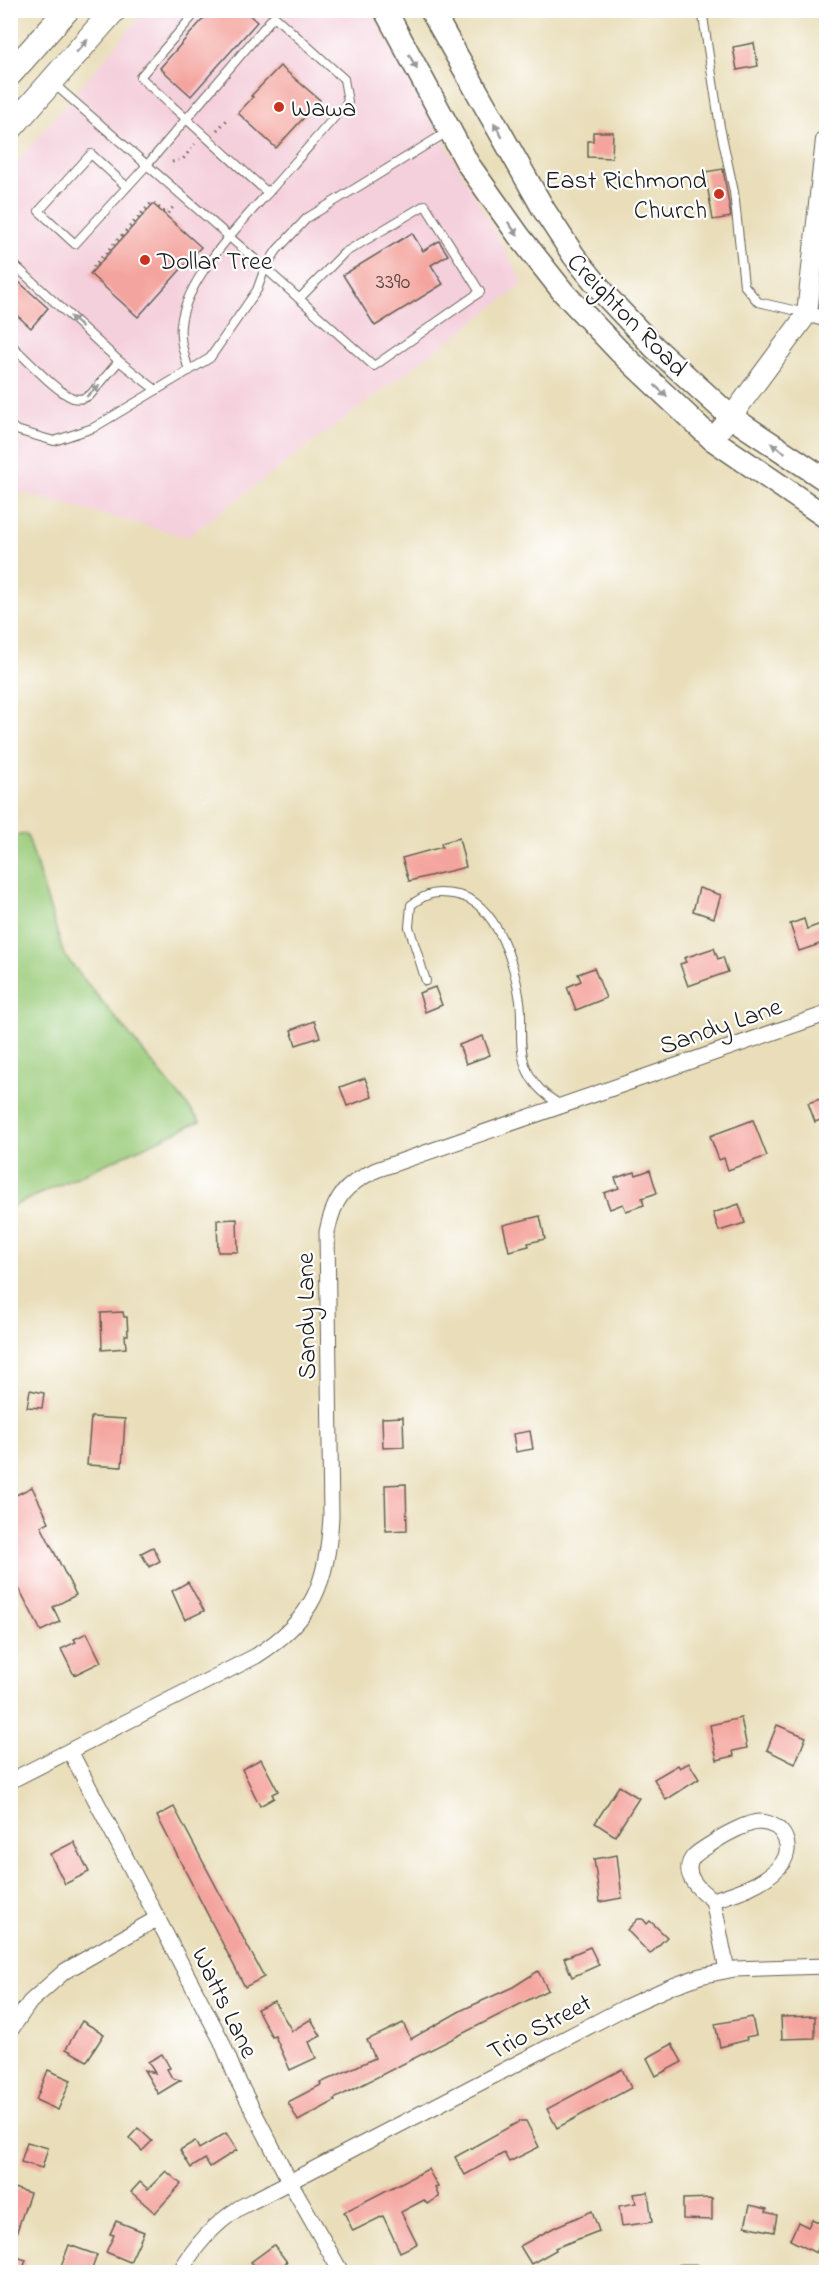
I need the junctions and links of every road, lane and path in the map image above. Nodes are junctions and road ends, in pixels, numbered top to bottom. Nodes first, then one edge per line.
1 (67, 10) edge
2 (114, 10) edge
3 (198, 10) edge
4 (385, 10) edge
5 (431, 10) edge
6 (702, 10) edge
7 (271, 13) edge
8 (10, 74) edge
9 (50, 81) junction
10 (186, 118) junction
11 (228, 119) dead end
12 (10, 129) edge
13 (217, 130) dead end
14 (450, 130) junction
15 (826, 140) edge
16 (195, 144) dead end
17 (172, 162) dead end
18 (147, 165) junction
19 (127, 187) junction
20 (268, 193) junction
21 (176, 205) dead end
22 (229, 237) junction
23 (10, 261) edge
24 (93, 267) dead end
25 (265, 268) junction
26 (299, 299) junction
27 (807, 314) junction
28 (826, 319) edge
29 (10, 344) edge
30 (119, 361) junction
31 (189, 371) junction
32 (156, 390) junction
33 (731, 417) junction
34 (10, 425) edge
35 (712, 439) junction
36 (826, 480) edge
37 (826, 518) edge
38 (426, 981) dead end
39 (826, 1014) edge
40 (562, 1106) junction
41 (70, 1751) junction
42 (10, 1781) edge
43 (713, 1900) junction
44 (158, 1918) junction
45 (826, 1966) edge
46 (727, 1970) junction
47 (10, 2031) edge
48 (290, 2182) junction
49 (180, 2272) edge
50 (341, 2272) edge
51 (682, 2272) edge
52 (695, 2272) edge

1 - 8 main road
9 -> 2 main road
3 - 10 lane
4 -> 14 main road, Creighton Road
33 -> 5 main road, Creighton Road
6 - 27 lane
7 - 10 lane
7 - 20 lane
9 - 12 main road
9 - 18 lane
10 - 18 lane
10 - 20 lane
11 - 13 path
14 - 25 lane
14 -> 35 main road, Creighton Road
15 - 27 street
16 - 17 path
18 - 19 lane
18 - 22 lane
19 - 19 lane
20 - 22 lane
21 - 24 path
22 - 25 lane
22 - 31 lane
30 -> 23 lane
25 - 26 lane
25 - 31 lane
26 - 26 lane
27 - 28 street
27 - 33 street
29 -> 30 lane
30 - 32 lane
31 - 32 lane
32 - 34 lane
33 - 35 street
36 -> 33 main road, Creighton Road
35 - 37 main road, Creighton Road
38 - 40 lane
39 - 40 street, Sandy Lane
40 - 41 street, Sandy Lane
41 - 42 street, Sandy Lane
41 - 44 street, Watts Lane
43 - 43 street
43 - 46 street
44 - 47 street
44 - 48 street, Watts Lane
45 - 46 street, Trio Street
46 - 48 street, Trio Street
48 - 49 street, Trio Street
48 - 50 street, Watts Lane
51 - 52 street

